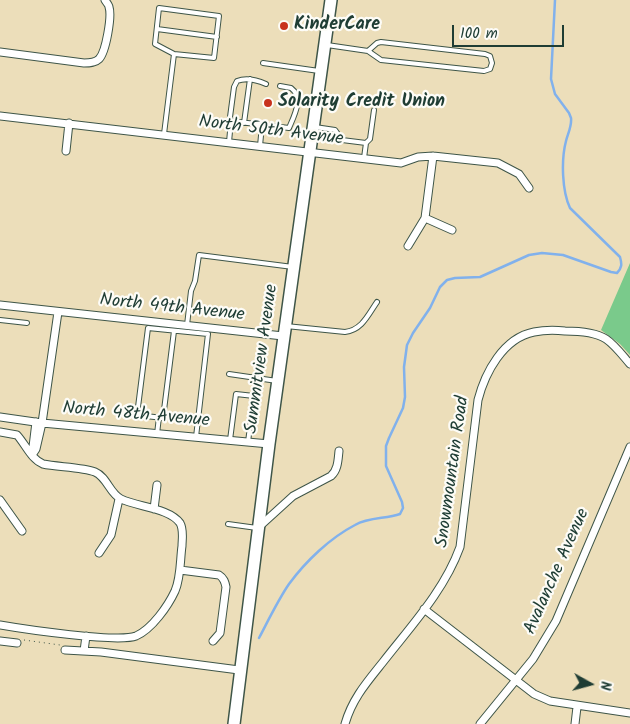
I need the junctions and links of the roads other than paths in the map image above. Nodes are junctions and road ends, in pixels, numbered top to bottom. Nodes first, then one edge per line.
1 (105, 0) edge
2 (331, 0) edge
3 (157, 30) junction
4 (217, 37) junction
5 (324, 45) junction
6 (368, 50) junction
7 (0, 52) edge
8 (174, 54) junction
9 (263, 63) dead end
10 (321, 71) junction
11 (250, 80) junction
12 (266, 84) dead end
13 (280, 86) dead end
14 (374, 110) dead end
15 (0, 116) edge
16 (231, 121) junction
17 (69, 123) junction
18 (244, 123) junction
19 (262, 125) junction
20 (313, 127) junction
21 (164, 134) junction
22 (229, 142) junction
23 (366, 143) junction
24 (260, 146) junction
25 (66, 151) dead end
26 (309, 152) junction
27 (433, 156) junction
28 (364, 158) junction
29 (530, 188) dead end
30 (426, 218) junction
31 (452, 230) dead end
32 (408, 246) dead end
33 (293, 267) junction
34 (377, 302) dead end
35 (0, 305) edge
36 (58, 312) junction
37 (0, 320) edge
38 (27, 323) dead end
39 (187, 325) junction
40 (174, 331) junction
41 (284, 331) junction
42 (630, 364) edge
43 (229, 374) dead end
44 (277, 381) junction
45 (0, 417) edge
46 (159, 417) junction
47 (39, 422) junction
48 (0, 432) edge
49 (157, 434) junction
50 (196, 437) junction
51 (230, 440) junction
52 (248, 442) junction
53 (268, 444) junction
54 (630, 447) edge
55 (339, 451) dead end
56 (32, 455) junction
57 (158, 485) dead end
58 (119, 499) junction
59 (0, 500) edge
60 (154, 509) junction
61 (228, 524) dead end
62 (257, 528) junction
63 (22, 531) dead end
64 (99, 553) dead end
65 (180, 570) junction
66 (424, 609) junction
67 (0, 625) edge
68 (86, 636) junction
69 (0, 641) edge
70 (213, 641) dead end
71 (17, 643) road end
72 (66, 650) road end
73 (84, 651) junction
74 (239, 670) junction
75 (515, 681) junction
76 (577, 706) junction
77 (630, 713) edge
78 (234, 724) edge
79 (345, 724) edge
80 (480, 724) edge
81 (575, 724) edge

1 - 7 street
2 - 5 main road, Summitview Avenue
3 - 4 lane
3 - 4 lane
3 - 8 lane
4 - 8 lane
5 - 6 lane
5 - 10 main road, Summitview Avenue
6 - 6 lane
8 - 21 lane
9 - 10 lane
10 - 20 main road, Summitview Avenue
11 - 12 lane
11 - 16 lane
11 - 18 lane
13 - 19 lane
14 - 23 lane
15 - 17 street, North 50th Avenue
16 - 18 lane
16 - 22 lane
17 - 21 street, North 50th Avenue
17 - 25 street
18 - 19 lane
19 - 24 lane
20 - 23 lane
20 - 26 main road, Summitview Avenue
21 - 22 street, North 50th Avenue
22 - 24 street, North 50th Avenue
23 - 28 lane
24 - 26 street, North 50th Avenue
26 - 28 street, North 50th Avenue
26 - 33 main road, Summitview Avenue
27 - 28 street, North 50th Avenue
27 - 29 street, North 50th Avenue
27 - 30 street
30 - 31 street
30 - 32 street
33 - 39 lane
33 - 41 main road, Summitview Avenue
34 - 41 lane
35 - 36 street, North 49th Avenue
36 - 39 street, North 49th Avenue
36 - 47 street
37 - 38 lane
39 - 41 street, North 49th Avenue
40 - 46 lane
40 - 46 lane
40 - 50 lane
41 - 44 main road, Summitview Avenue
42 - 66 street, Snowmountain Road
43 - 44 lane
44 - 53 main road, Summitview Avenue
45 - 47 street, North 48th Avenue
46 - 49 lane
47 - 49 street, North 48th Avenue
47 - 56 street
48 - 56 street
49 - 50 street, North 48th Avenue
50 - 51 street, North 48th Avenue
51 - 52 street, North 48th Avenue
51 - 52 lane
52 - 53 street, North 48th Avenue
53 - 62 main road, Summitview Avenue
54 - 75 street, Avalanche Avenue
55 - 62 street
56 - 58 street
57 - 60 street
58 - 60 street
58 - 64 street
59 - 63 street
60 - 65 street
61 - 62 lane
62 - 74 main road, Summitview Avenue
65 - 68 street
65 - 70 street
66 - 75 street
66 - 79 street, Snowmountain Road
67 - 68 street
68 - 73 street
69 - 71 street
72 - 73 street
73 - 74 street
74 - 78 main road, Summitview Avenue
75 - 76 street
75 - 80 street, Avalanche Avenue
76 - 77 street
76 - 81 street

